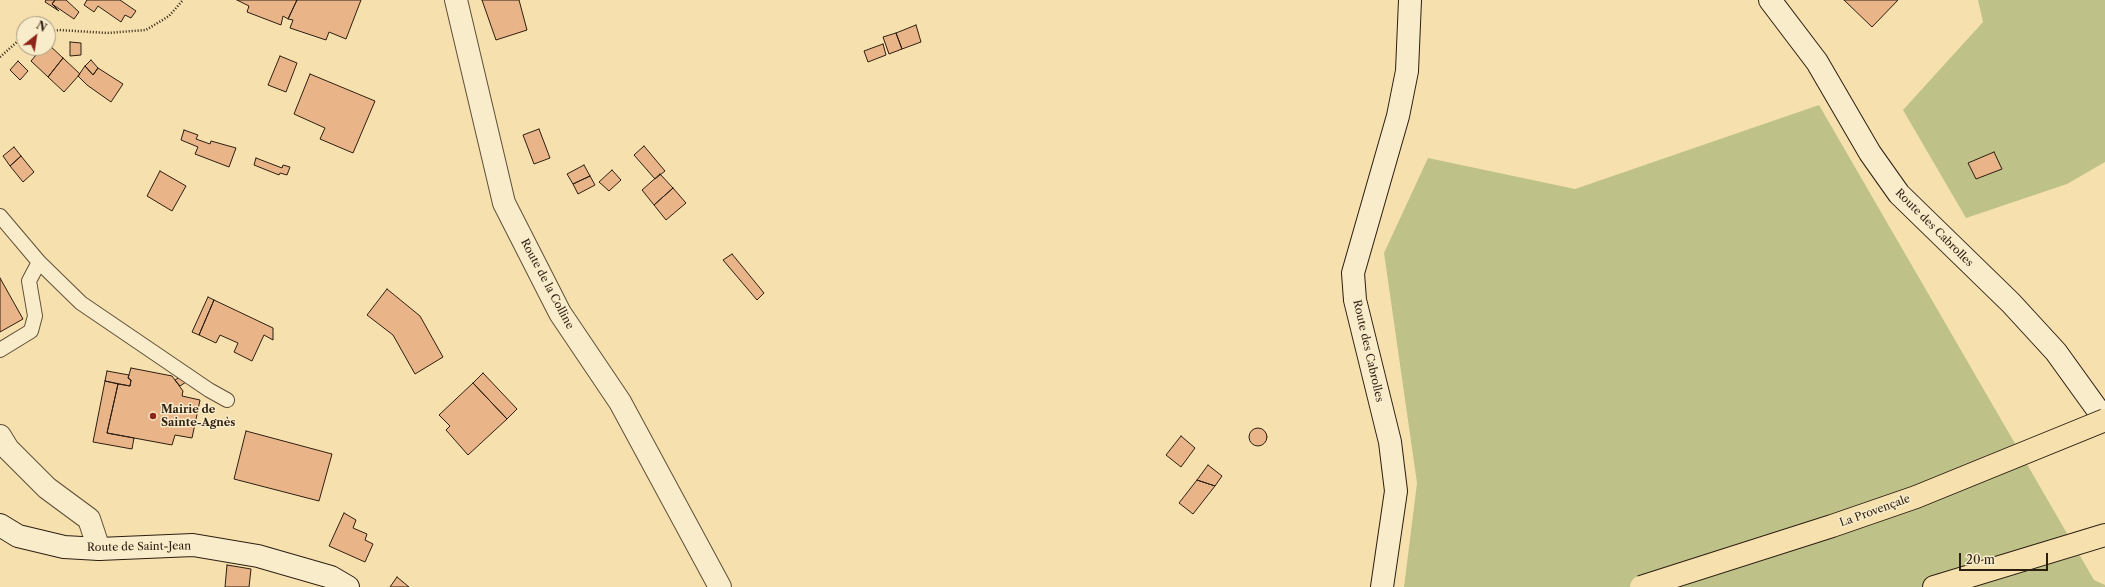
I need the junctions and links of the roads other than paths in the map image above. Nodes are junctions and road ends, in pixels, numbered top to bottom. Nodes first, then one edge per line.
1 (456, 0) edge
2 (1410, 0) edge
3 (1770, 0) edge
4 (0, 216) edge
5 (40, 262) junction
6 (0, 350) edge
7 (227, 400) dead end
8 (2105, 420) edge
9 (0, 436) edge
10 (0, 525) edge
11 (2105, 534) edge
12 (99, 549) junction
13 (348, 587) edge
14 (720, 587) edge
15 (1382, 587) edge
16 (1641, 587) edge
17 (1934, 587) edge

1 - 14 street, Route de la Colline
2 - 15 street, Route des Cabrolles
3 - 8 street, Route des Cabrolles
4 - 5 lane
5 - 6 lane
5 - 7 lane
8 - 16 highway, La Provençale, bridge
9 - 12 street
10 - 12 street, Route de Saint-Jean
11 - 17 highway
12 - 13 street, Route de Saint-Jean

